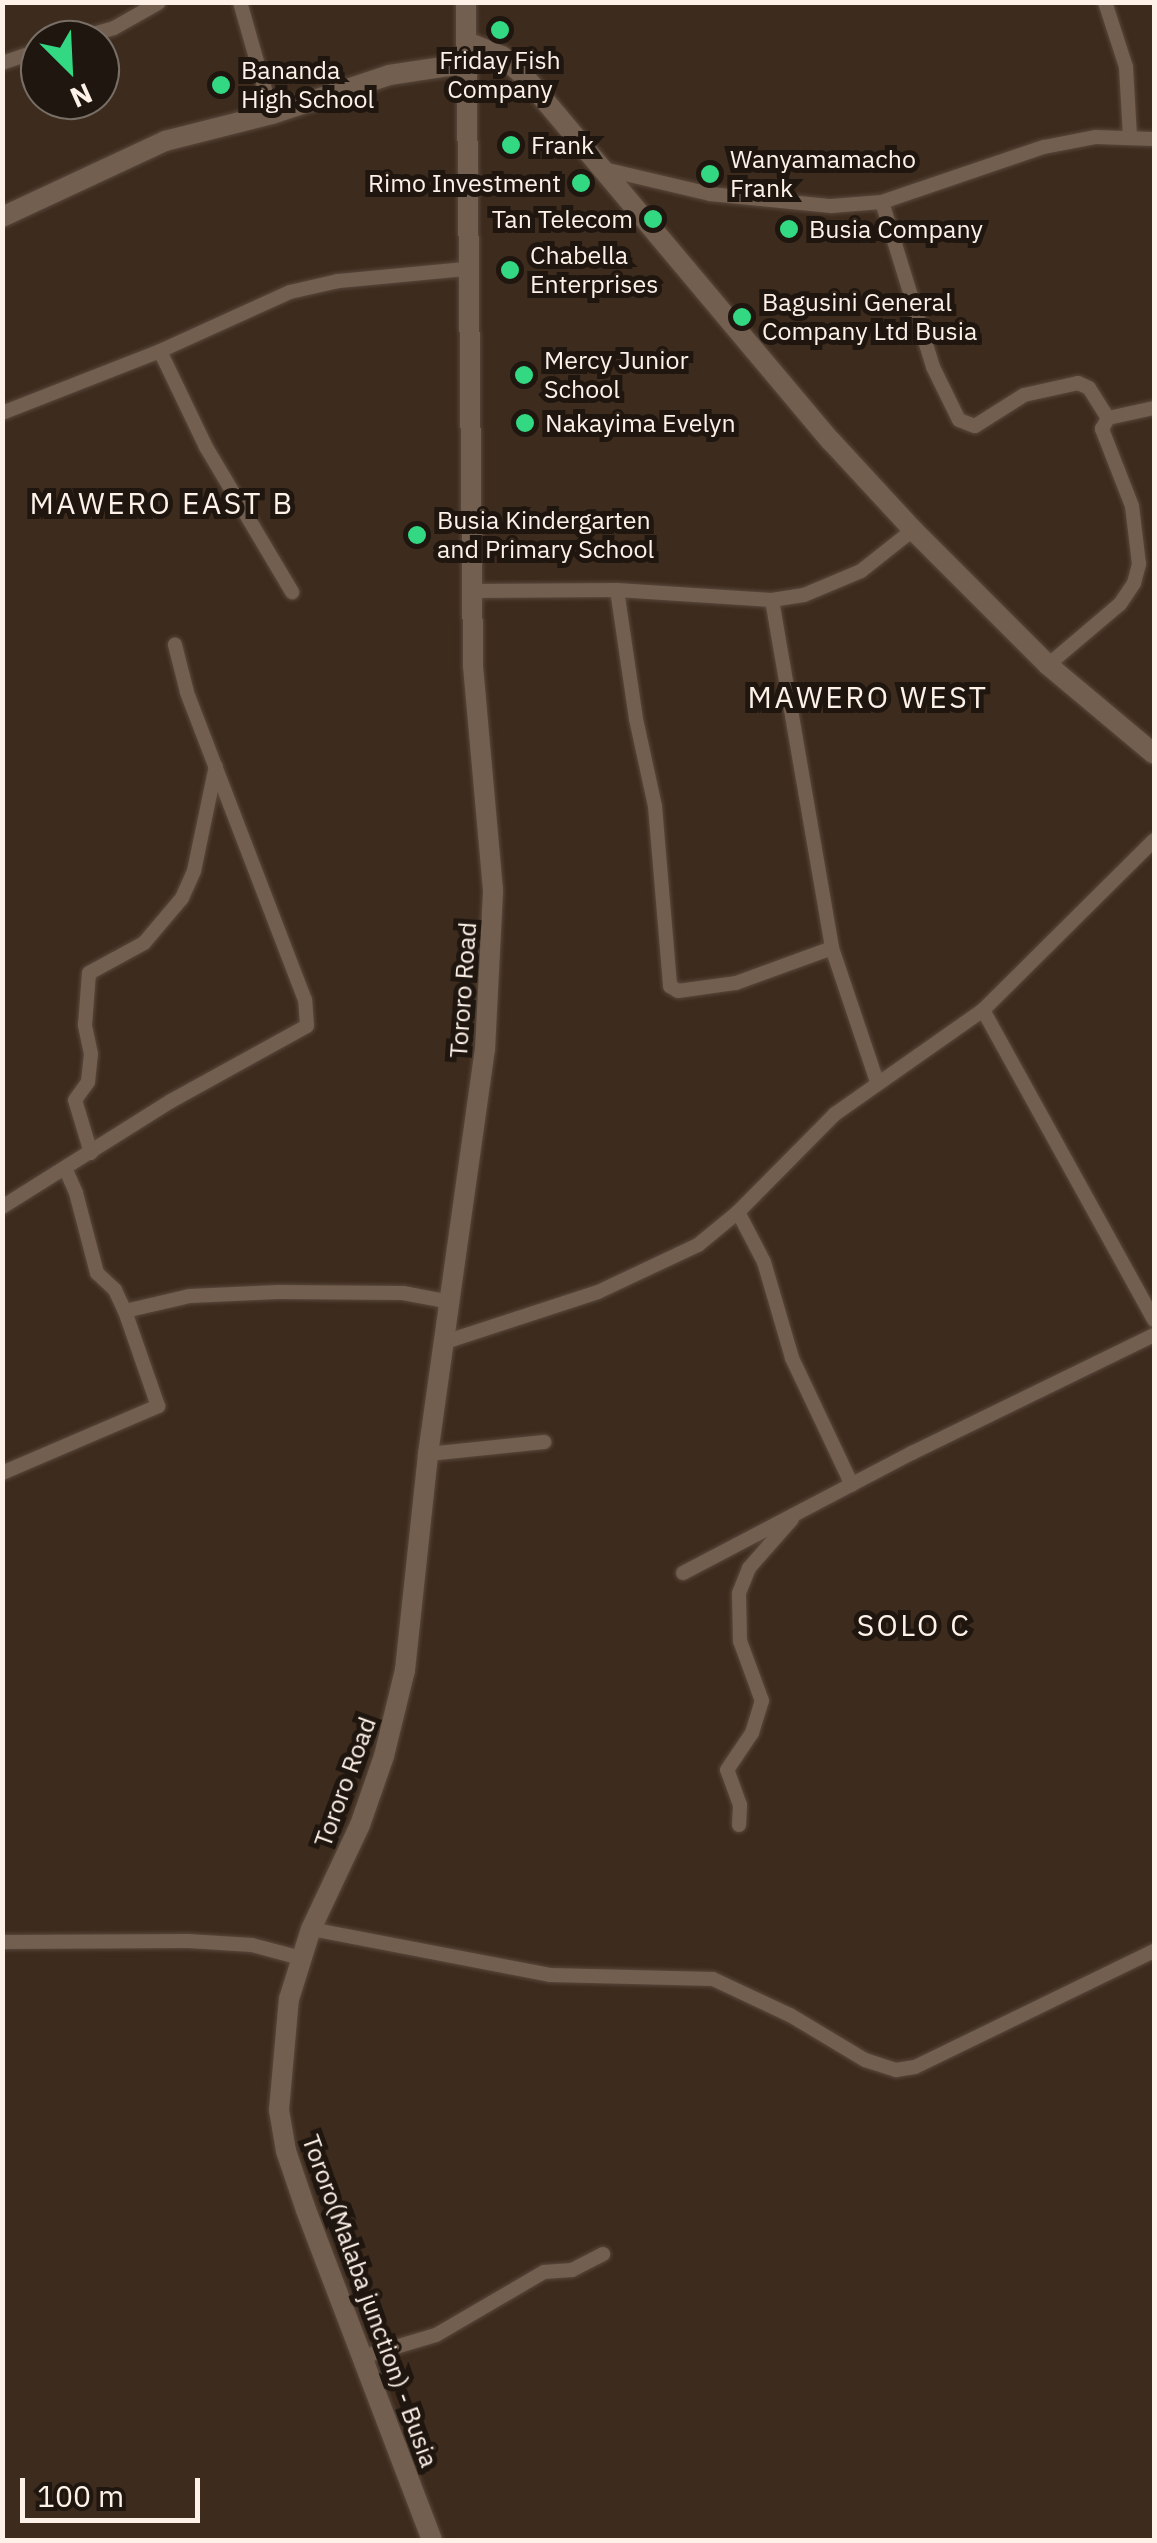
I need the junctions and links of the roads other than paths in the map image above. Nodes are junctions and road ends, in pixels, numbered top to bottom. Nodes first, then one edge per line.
1 (240, 2) edge
2 (466, 2) edge
3 (1105, 2) edge
4 (157, 3) edge
5 (120, 25) edge
6 (467, 42) junction
7 (468, 64) junction
8 (272, 114) junction
9 (1130, 136) junction
10 (1154, 139) edge
11 (608, 170) junction
12 (882, 202) junction
13 (2, 217) edge
14 (466, 269) junction
15 (160, 352) junction
16 (1154, 408) edge
17 (2, 413) edge
18 (1108, 418) junction
19 (913, 530) junction
20 (618, 590) junction
21 (292, 592) dead end
22 (473, 592) junction
23 (772, 600) junction
24 (174, 645) dead end
25 (1048, 665) junction
26 (1154, 754) edge
27 (216, 765) junction
28 (1154, 840) edge
29 (832, 948) junction
30 (983, 1010) junction
31 (877, 1082) junction
32 (90, 1153) junction
33 (64, 1168) junction
34 (2, 1207) edge
35 (738, 1212) junction
36 (451, 1302) junction
37 (125, 1311) junction
38 (1154, 1320) edge
39 (1154, 1335) edge
40 (445, 1342) junction
41 (544, 1442) dead end
42 (428, 1454) junction
43 (2, 1473) edge
44 (852, 1485) junction
45 (798, 1511) junction
46 (684, 1573) dead end
47 (739, 1825) dead end
48 (312, 1929) junction
49 (2, 1942) edge
50 (1154, 1950) edge
51 (301, 1958) junction
52 (603, 2254) dead end
53 (362, 2357) junction
54 (432, 2540) edge

1 - 8 street
2 - 6 main road, Tororo Road
3 - 9 street
4 - 5 street
6 - 7 main road, Tororo Road
6 - 11 main road
7 - 8 main road
7 - 14 main road, Tororo Road
8 - 13 main road
9 - 10 street
9 - 12 street
11 - 12 street
11 - 19 main road
12 - 18 street
14 - 15 street
14 - 22 main road, Tororo Road
15 - 17 street
15 - 21 street
16 - 18 street
18 - 25 street
19 - 23 street
19 - 25 main road
20 - 22 street
20 - 23 street
20 - 29 street
22 - 36 main road, Tororo Road
23 - 29 street
24 - 27 street
25 - 26 main road
27 - 32 street
27 - 32 street
28 - 30 street
29 - 31 street
30 - 31 street
30 - 38 street
31 - 35 street
32 - 33 street
33 - 34 street
33 - 37 street
35 - 40 street
35 - 44 street
36 - 37 street
36 - 40 main road, Tororo Road
37 - 43 street
39 - 44 street
40 - 42 main road, Tororo Road
41 - 42 street
42 - 48 main road, Tororo Road
44 - 45 street
45 - 46 street
45 - 47 street
48 - 50 street
48 - 51 main road, Tororo Road
49 - 51 street
51 - 53 main road, Tororo(Malaba junction) - Busia
52 - 53 street
53 - 54 main road, Tororo(Malaba junction) - Busia

